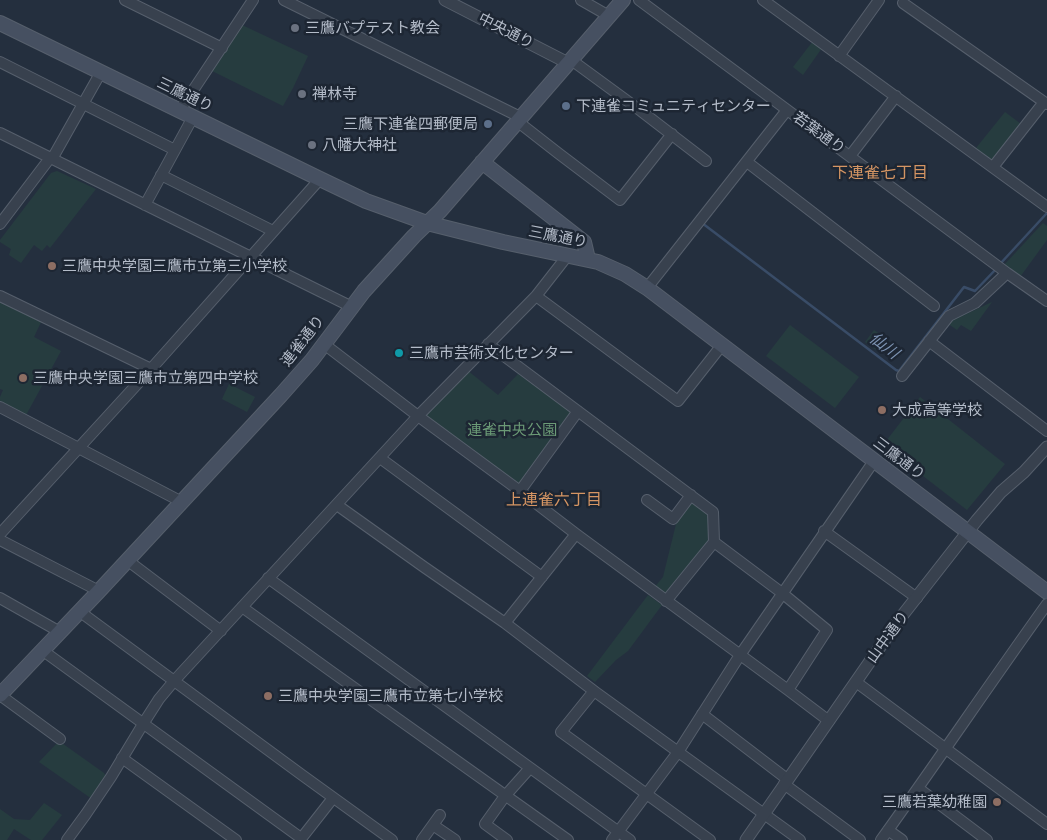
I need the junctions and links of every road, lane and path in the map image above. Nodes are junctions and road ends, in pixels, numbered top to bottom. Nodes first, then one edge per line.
1 (125, 0) edge
2 (253, 0) edge
3 (445, 0) edge
4 (581, 0) edge
5 (623, 0) edge
6 (640, 0) edge
7 (763, 0) edge
8 (879, 0) edge
9 (290, 1) edge
10 (901, 1) edge
11 (609, 16) junction
12 (0, 22) edge
13 (222, 48) junction
14 (839, 56) junction
15 (569, 61) junction
16 (0, 62) edge
17 (101, 72) junction
18 (896, 96) junction
19 (83, 103) junction
20 (1045, 103) edge
21 (180, 110) junction
22 (787, 110) junction
23 (193, 117) junction
24 (518, 119) junction
25 (0, 133) edge
26 (672, 134) junction
27 (175, 150) junction
28 (850, 156) junction
29 (51, 158) junction
30 (706, 161) dead end
31 (482, 162) junction
32 (746, 162) junction
33 (993, 167) junction
34 (161, 176) junction
35 (320, 179) junction
36 (145, 205) junction
37 (1047, 207) edge
38 (0, 224) edge
39 (427, 224) junction
40 (273, 231) junction
41 (568, 255) junction
42 (251, 258) junction
43 (588, 259) junction
44 (1001, 268) junction
45 (647, 288) junction
46 (0, 296) edge
47 (536, 296) junction
48 (1047, 301) edge
49 (352, 306) junction
50 (934, 306) dead end
51 (929, 341) junction
52 (324, 344) junction
53 (488, 344) junction
54 (722, 345) junction
55 (151, 369) junction
56 (902, 376) dead end
57 (0, 407) edge
58 (578, 411) junction
59 (418, 416) junction
60 (1047, 431) edge
61 (1047, 447) edge
62 (78, 448) junction
63 (380, 458) junction
64 (874, 461) junction
65 (520, 491) junction
66 (691, 495) junction
67 (647, 500) dead end
68 (182, 502) junction
69 (337, 505) junction
70 (967, 531) junction
71 (824, 532) junction
72 (0, 534) edge
73 (576, 534) junction
74 (0, 540) edge
75 (714, 542) junction
76 (127, 560) junction
77 (542, 577) junction
78 (268, 578) junction
79 (99, 591) junction
80 (1047, 592) edge
81 (782, 593) junction
82 (0, 598) edge
83 (917, 598) junction
84 (666, 601) junction
85 (1047, 604) edge
86 (242, 607) junction
87 (80, 611) junction
88 (505, 623) junction
89 (221, 631) junction
90 (60, 632) junction
91 (42, 650) junction
92 (740, 655) junction
93 (174, 681) junction
94 (856, 682) junction
95 (2, 690) edge
96 (788, 690) junction
97 (594, 691) junction
98 (702, 714) junction
99 (828, 721) junction
100 (143, 724) junction
101 (60, 739) dead end
102 (946, 749) junction
103 (678, 752) junction
104 (122, 758) junction
105 (530, 768) junction
106 (786, 782) junction
107 (918, 788) junction
108 (647, 794) junction
109 (506, 796) junction
110 (333, 798) junction
111 (764, 814) junction
112 (440, 815) dead end
113 (1047, 824) edge
114 (433, 825) junction
115 (888, 830) junction
116 (616, 836) edge
117 (301, 839) edge
118 (67, 840) edge
119 (236, 840) edge
120 (392, 840) edge
121 (422, 840) edge
122 (455, 840) edge
123 (507, 840) edge
124 (568, 840) edge
125 (630, 840) edge
126 (710, 840) edge
127 (746, 840) edge
128 (800, 840) edge
129 (860, 840) edge
130 (881, 840) edge
131 (902, 840) edge
132 (987, 840) edge

1 - 13 street
2 - 13 street
3 - 15 street, 中央通り
4 - 11 street
5 - 11 main road, 連雀通り
6 - 22 street, 若葉通り
7 - 14 street
8 - 14 street
9 - 24 street
10 - 20 street
11 - 15 main road, 連雀通り
12 - 17 main road, 三鷹通り
13 - 21 street
14 - 18 street
15 - 24 main road, 連雀通り
15 - 26 street
16 - 19 street
17 - 19 street
17 - 21 main road, 三鷹通り
18 - 28 street
18 - 33 street
19 - 27 street
19 - 29 street
20 - 33 street
21 - 23 main road, 三鷹通り
22 - 28 street, 若葉通り
22 - 32 street
23 - 27 street
23 - 35 main road, 三鷹通り
24 - 26 street
24 - 31 main road, 連雀通り
25 - 29 street
26 - 30 street
27 - 34 street
28 - 44 street, 若葉通り
29 - 36 street
29 - 38 street
31 - 39 main road, 連雀通り
31 - 43 main road
32 - 45 street
32 - 50 street
33 - 37 street
34 - 36 street
34 - 40 street
35 - 39 main road, 三鷹通り
35 - 40 street
36 - 42 street
39 - 41 main road, 三鷹通り
39 - 49 main road, 連雀通り
40 - 42 street
41 - 43 main road, 三鷹通り
41 - 47 street
42 - 49 street
42 - 55 street
43 - 45 main road, 三鷹通り
44 - 48 street, 若葉通り
44 - 51 street
45 - 54 main road, 三鷹通り
46 - 55 street
47 - 53 street
47 - 54 street
49 - 52 main road, 連雀通り
51 - 56 street
51 - 60 street
52 - 59 street
52 - 68 main road, 連雀通り
53 - 58 street
53 - 59 street
54 - 64 main road, 三鷹通り
55 - 62 street
57 - 62 street
58 - 65 street
58 - 66 street
59 - 63 street
59 - 65 street
61 - 70 street, 山中通り
62 - 68 street
62 - 72 street
63 - 69 street
63 - 77 street
64 - 70 main road, 三鷹通り
64 - 71 street
65 - 73 street
66 - 67 street
66 - 75 street
68 - 76 main road, 連雀通り
69 - 78 street
69 - 88 street
70 - 80 main road, 三鷹通り
70 - 83 street, 山中通り
71 - 81 street
71 - 83 street
73 - 77 street
73 - 84 street
74 - 79 street
75 - 81 street
75 - 84 street
76 - 79 main road, 連雀通り
76 - 89 street
77 - 88 street
78 - 86 street
78 - 105 street
79 - 87 main road, 連雀通り
81 - 92 street
81 - 96 street
82 - 90 street
83 - 94 street, 山中通り
84 - 92 street
85 - 102 street
86 - 89 street
86 - 109 street
87 - 90 main road, 連雀通り
87 - 93 street
88 - 97 street
89 - 93 street
90 - 91 main road, 連雀通り
91 - 95 main road, 連雀通り
91 - 100 street
92 - 96 street
92 - 98 street
93 - 100 street
93 - 110 street
94 - 99 street, 山中通り
94 - 102 street
95 - 101 street
96 - 99 street
97 - 103 street
97 - 108 street
98 - 103 street
98 - 106 street
99 - 106 street, 山中通り
100 - 104 street
100 - 117 street
102 - 107 street
102 - 113 street
103 - 108 street
103 - 111 street
104 - 118 street
104 - 119 street
105 - 109 street
105 - 116 street
106 - 111 street, 山中通り
106 - 129 street
107 - 115 street
107 - 132 street
108 - 116 street
108 - 126 street
109 - 123 street
109 - 124 street
110 - 117 street
110 - 120 street
111 - 127 street, 山中通り
111 - 128 street
112 - 114 street
114 - 121 street
114 - 122 street
115 - 130 street
115 - 131 street
116 - 125 street

